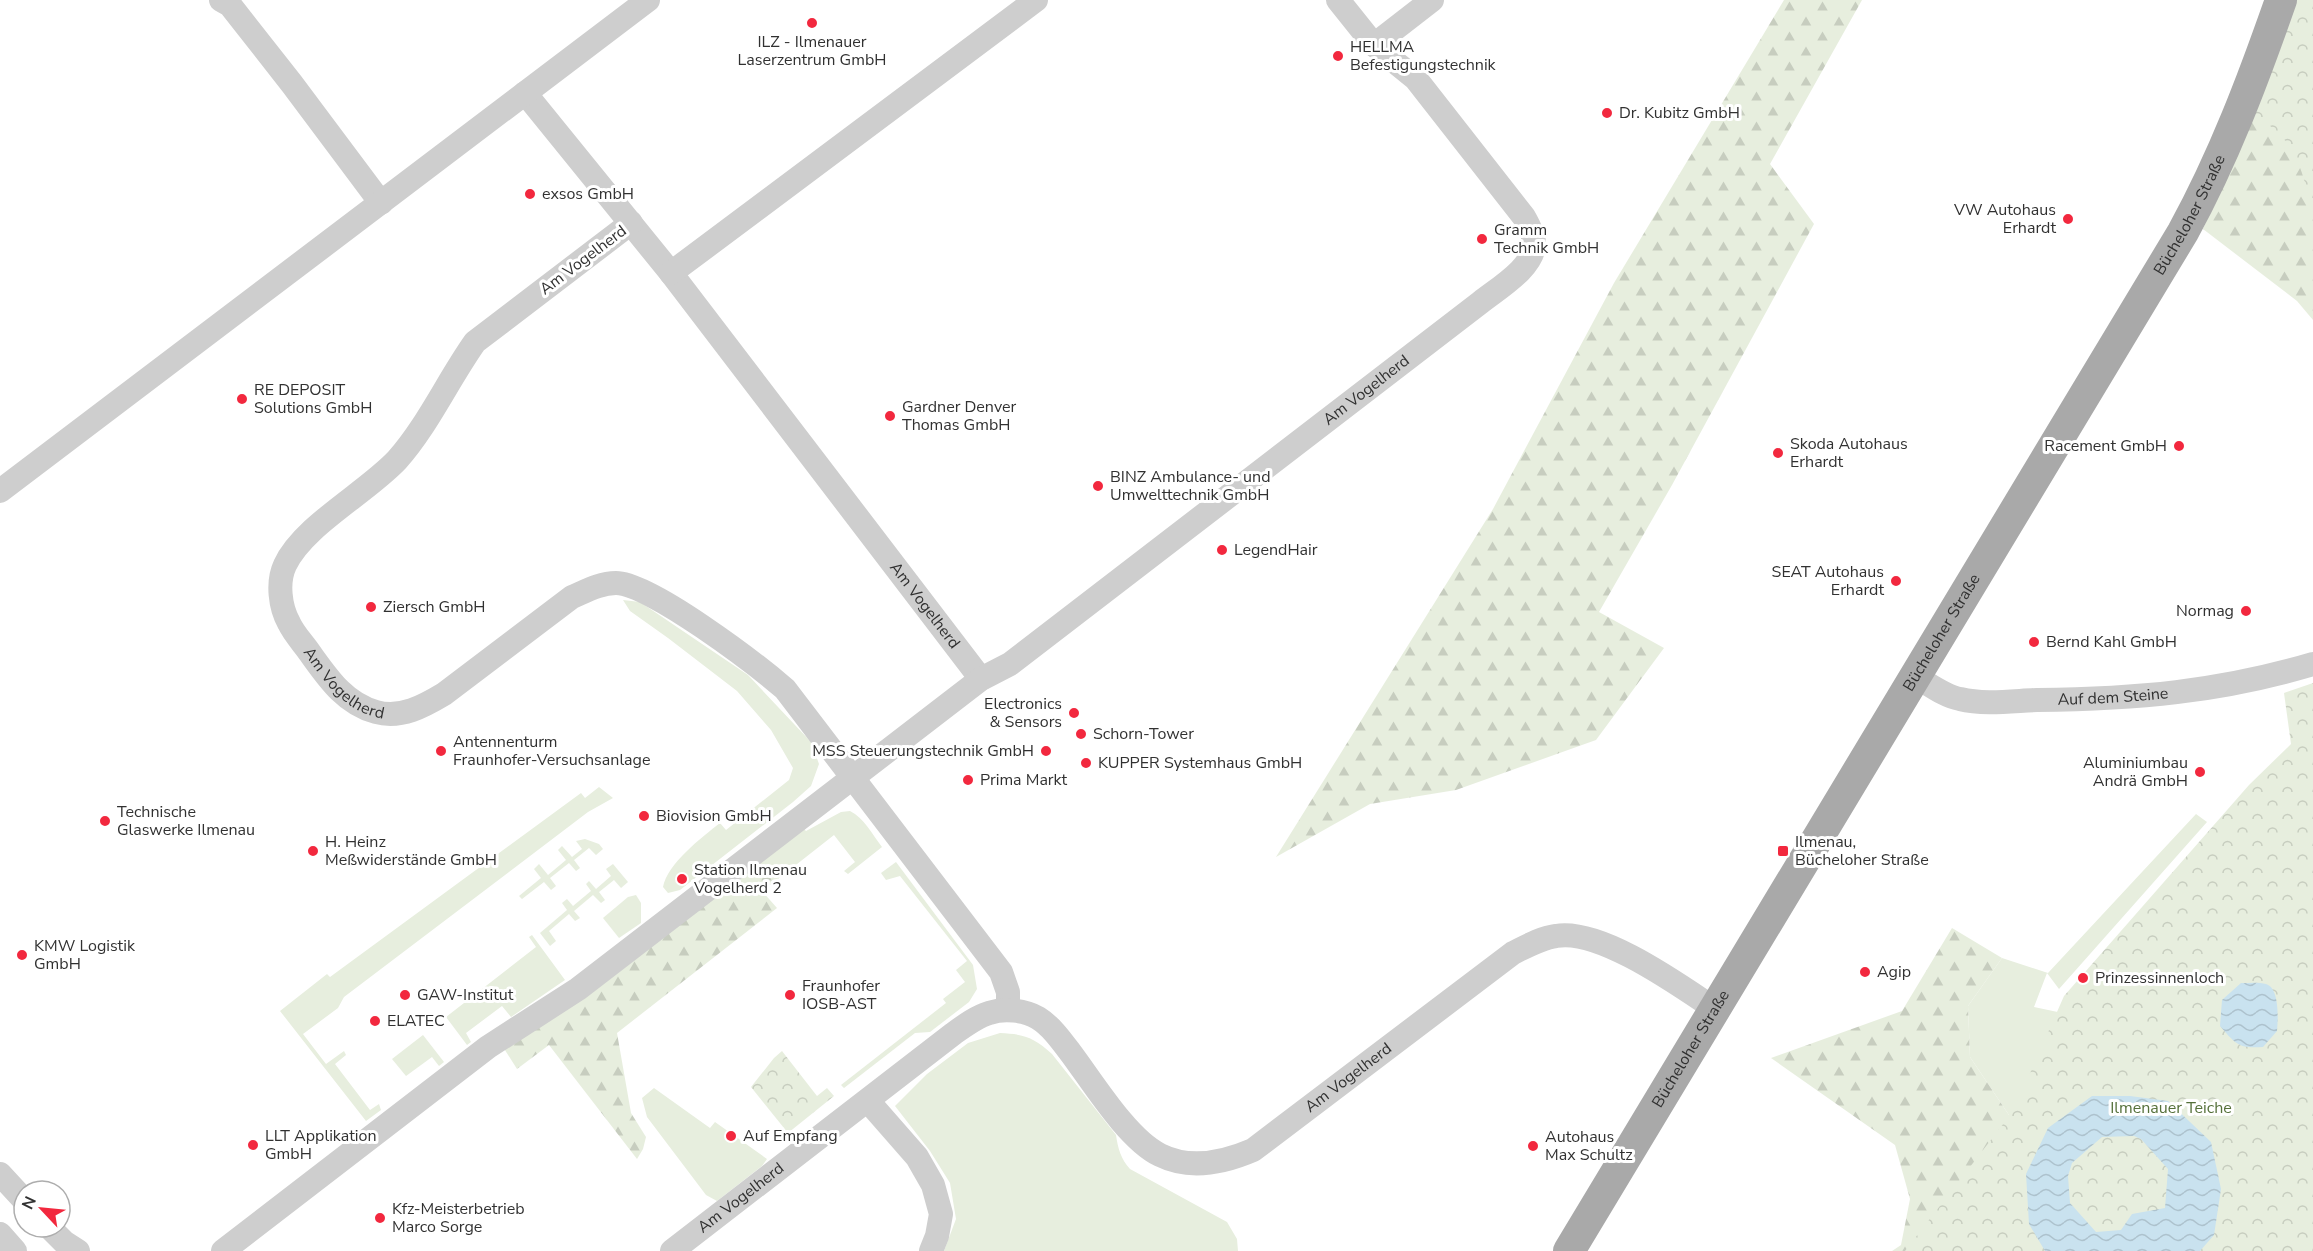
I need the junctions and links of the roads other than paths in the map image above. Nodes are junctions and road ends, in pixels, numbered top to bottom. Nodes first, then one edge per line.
1 (221, 0) edge
2 (648, 0) edge
3 (1036, 0) edge
4 (1338, 0) edge
5 (1432, 0) edge
6 (2280, 0) edge
7 (1374, 45) junction
8 (525, 93) junction
9 (381, 203) junction
10 (631, 223) junction
11 (670, 273) junction
12 (0, 491) edge
13 (2313, 664) edge
14 (1915, 676) junction
15 (981, 679) junction
16 (854, 778) junction
17 (1008, 1010) junction
18 (1714, 1010) junction
19 (868, 1101) junction
20 (0, 1174) edge
21 (12, 1187) edge
22 (0, 1234) edge
23 (61, 1239) edge
24 (15, 1251) edge
25 (78, 1251) edge
26 (223, 1251) edge
27 (672, 1251) edge
28 (931, 1251) edge
29 (1569, 1251) edge

1 - 9 street
2 - 8 street
3 - 11 street
4 - 7 street, Am Vogelherd
5 - 7 street
6 - 14 main road, Bücheloher Straße
7 - 15 street, Am Vogelherd
8 - 9 street
8 - 10 street, Am Vogelherd
9 - 12 street
10 - 11 street, Am Vogelherd
10 - 16 street, Am Vogelherd
11 - 15 street, Am Vogelherd
13 - 14 street, Auf dem Steine
14 - 18 main road, Bücheloher Straße
15 - 16 street, Am Vogelherd
16 - 17 street, Am Vogelherd
16 - 26 street, Am Vogelherd
17 - 18 street, Am Vogelherd
17 - 19 street, Am Vogelherd
18 - 29 main road, Bücheloher Straße
19 - 27 street, Am Vogelherd
19 - 28 street
20 - 21 street
22 - 24 street
23 - 25 street

